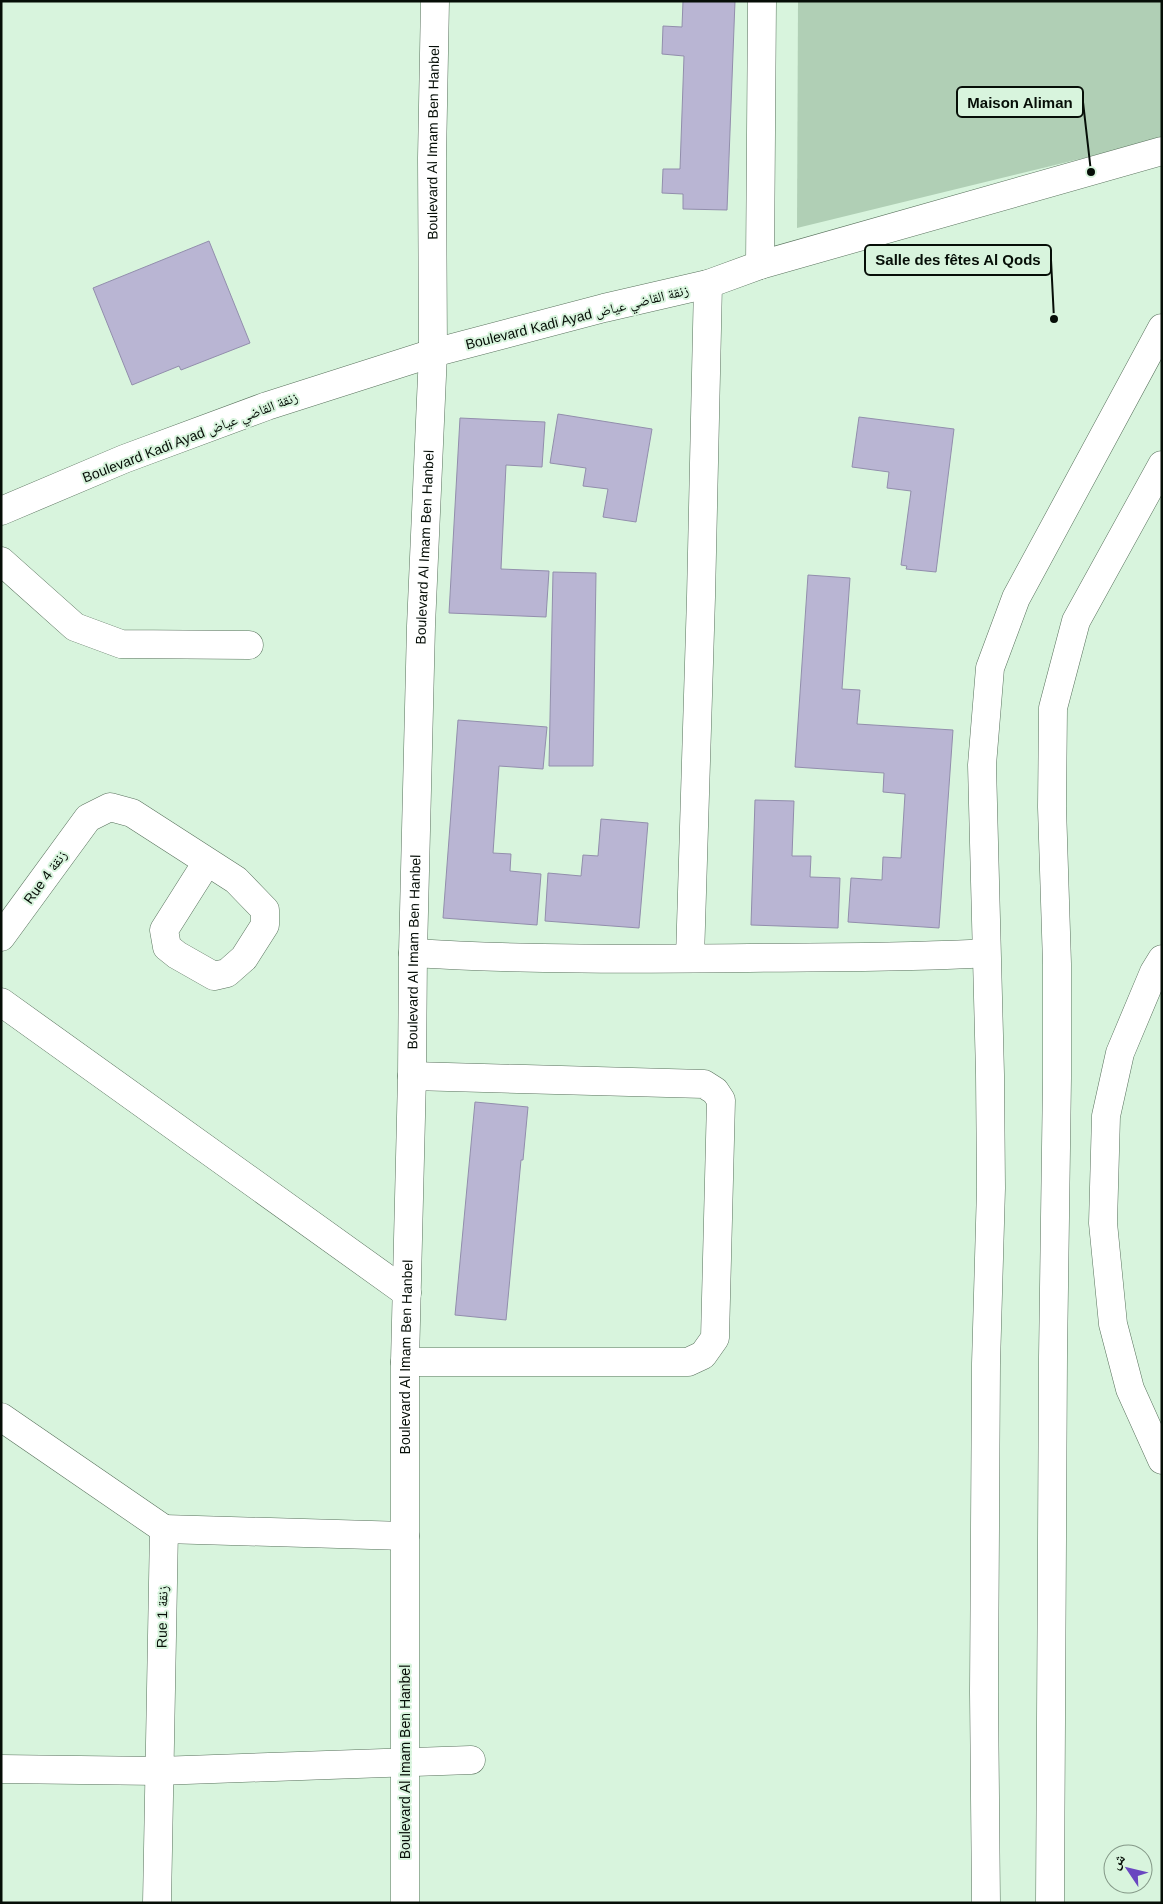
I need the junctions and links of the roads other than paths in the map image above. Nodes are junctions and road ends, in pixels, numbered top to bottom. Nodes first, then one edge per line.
1 (435, 1) edge
2 (762, 1) edge
3 (1162, 150) edge
4 (760, 265) junction
5 (708, 284) junction
6 (1162, 328) edge
7 (433, 353) junction
8 (1162, 466) edge
9 (1, 511) edge
10 (1, 561) edge
11 (249, 646) dead end
12 (207, 862) dead end
13 (1, 937) edge
14 (986, 953) junction
15 (413, 954) junction
16 (690, 958) junction
17 (1162, 959) edge
18 (1, 1002) edge
19 (412, 1076) junction
20 (407, 1294) junction
21 (405, 1362) junction
22 (1, 1417) edge
23 (1162, 1460) edge
24 (164, 1529) junction
25 (405, 1536) junction
26 (471, 1760) dead end
27 (406, 1763) junction
28 (1, 1769) edge
29 (158, 1771) junction
30 (157, 1903) edge
31 (405, 1903) edge
32 (986, 1903) edge
33 (1050, 1903) edge

1 - 7 street, Boulevard Al Imam Ben Hanbel
2 - 4 street
3 - 4 street, Boulevard Kadi Ayad زنقة القاضي عياض
4 - 5 street, Boulevard Kadi Ayad زنقة القاضي عياض
5 - 7 street, Boulevard Kadi Ayad زنقة القاضي عياض
5 - 16 street
6 - 14 street
7 - 9 street, Boulevard Kadi Ayad زنقة القاضي عياض
7 - 15 street, Boulevard Al Imam Ben Hanbel
8 - 33 street
10 - 11 street
12 - 13 street, Rue 4 زنقة
14 - 16 street
14 - 32 street
15 - 16 street
15 - 19 street, Boulevard Al Imam Ben Hanbel
17 - 23 street
18 - 20 street
19 - 20 street, Boulevard Al Imam Ben Hanbel
19 - 21 street
20 - 21 street, Boulevard Al Imam Ben Hanbel
21 - 25 street, Boulevard Al Imam Ben Hanbel
22 - 24 street
24 - 25 street
24 - 29 street, Rue 1 زنقة
25 - 27 street, Boulevard Al Imam Ben Hanbel
26 - 27 street
27 - 29 street
27 - 31 street, Boulevard Al Imam Ben Hanbel
28 - 29 street
29 - 30 street, Rue 1 زنقة

